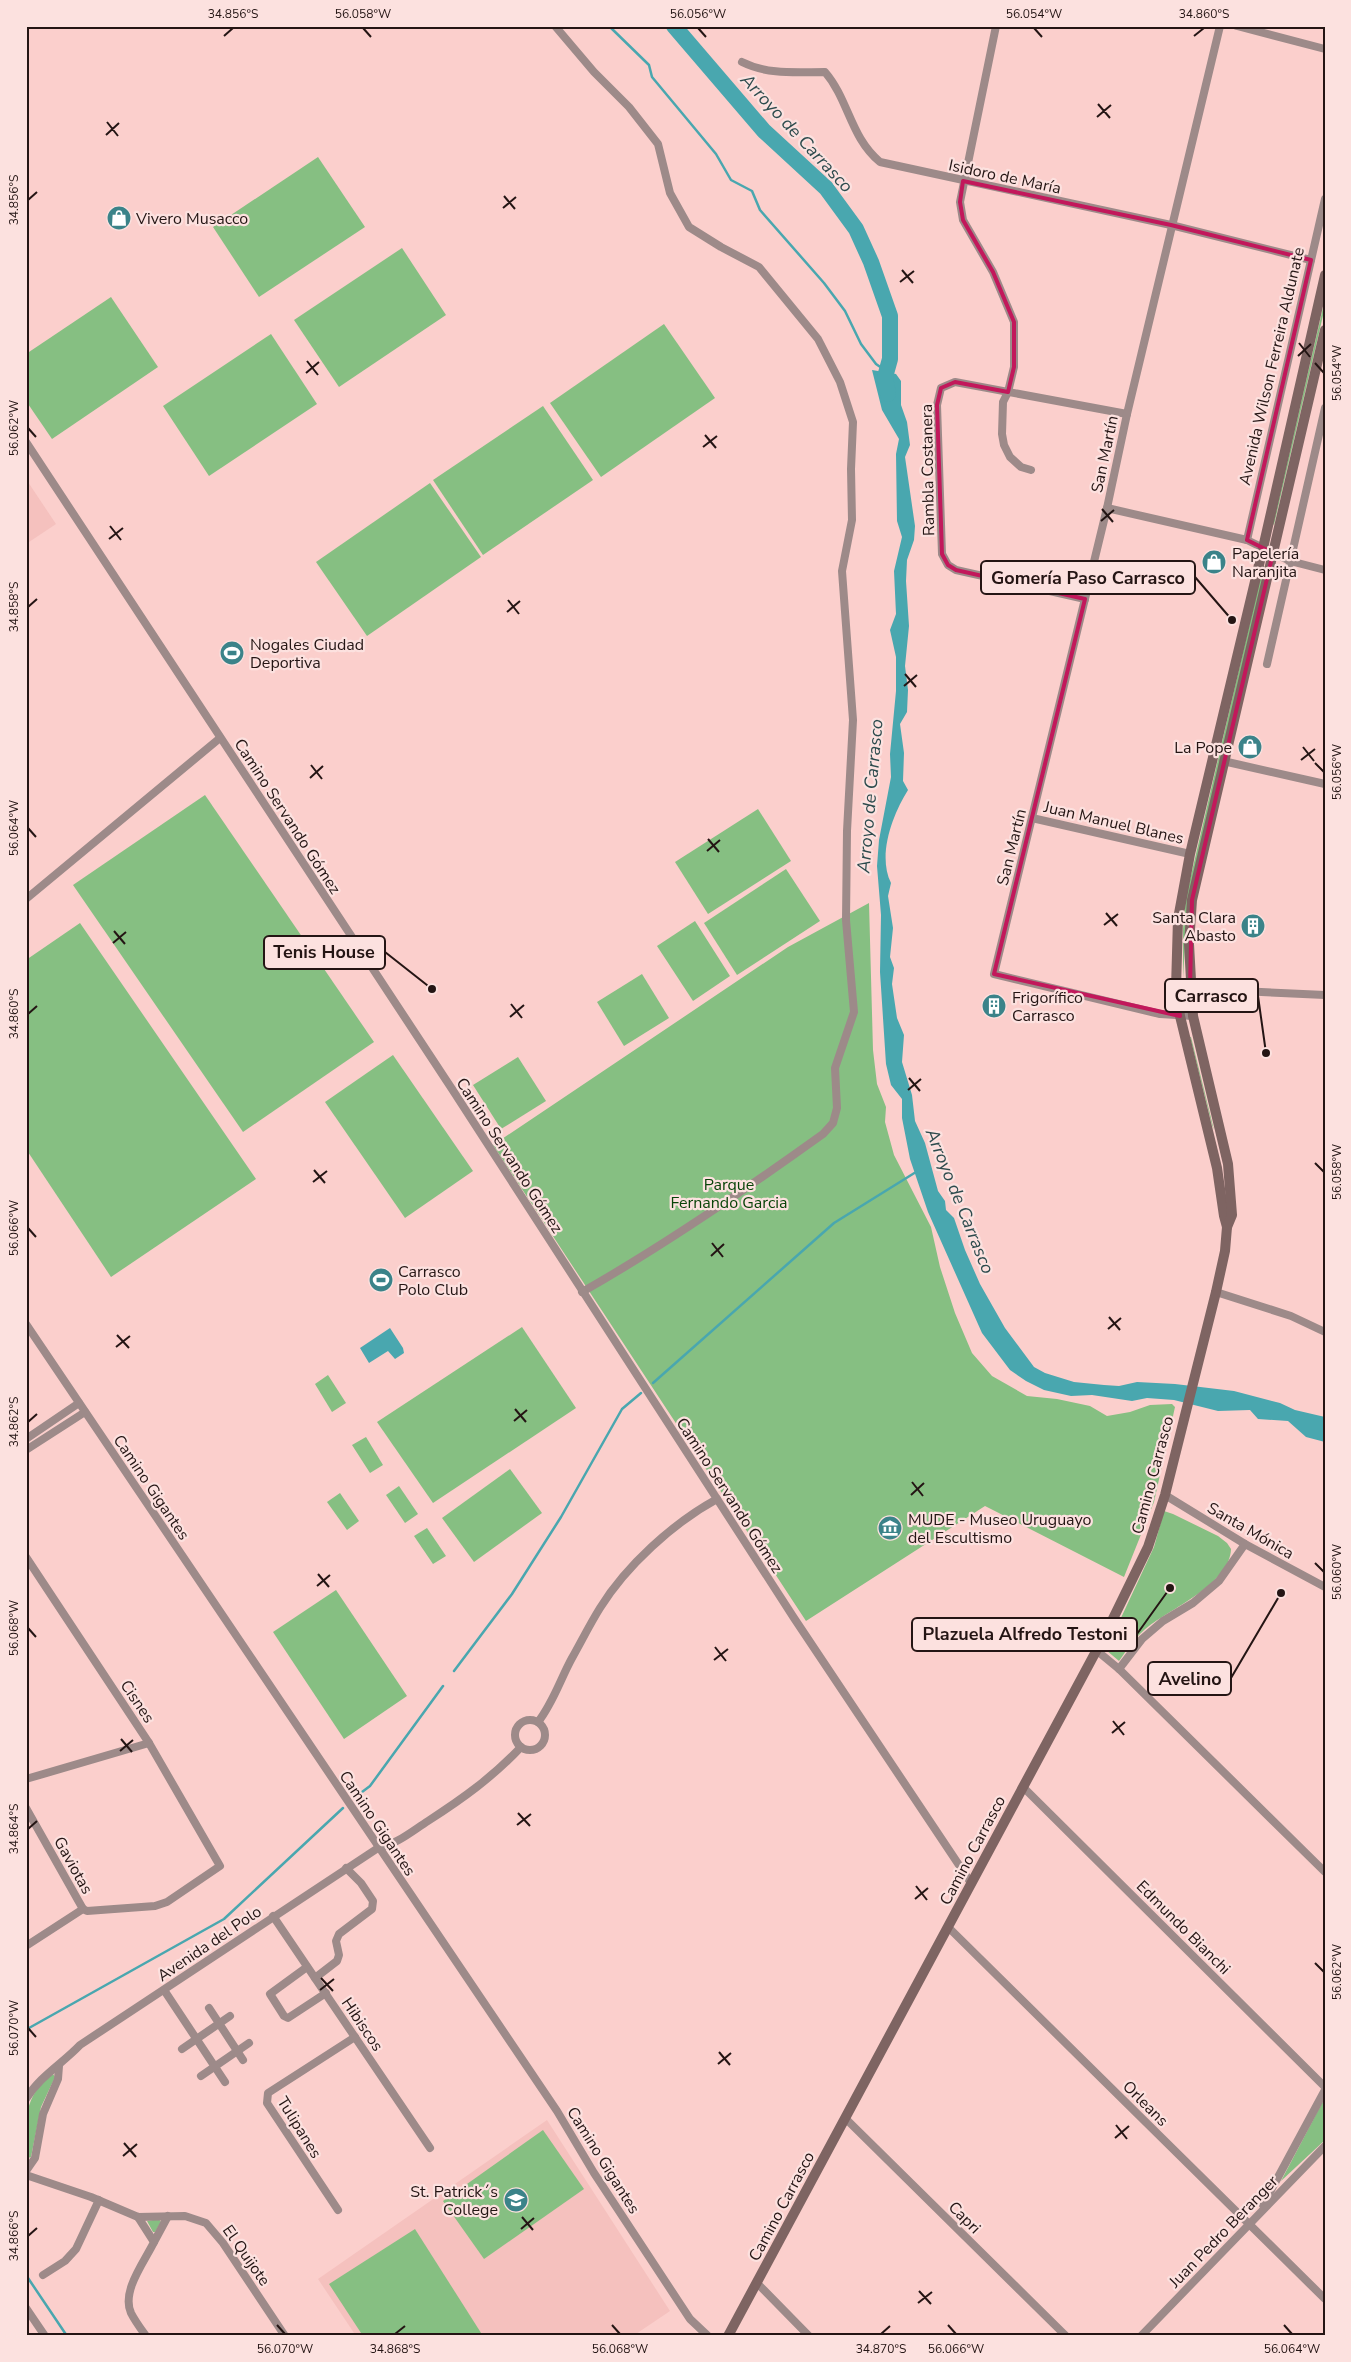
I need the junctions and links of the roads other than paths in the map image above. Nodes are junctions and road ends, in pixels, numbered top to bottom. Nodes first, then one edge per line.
1 (554, 26) edge
2 (996, 26) edge
3 (1220, 26) edge
4 (1237, 26) edge
5 (1325, 48) edge
6 (742, 62) dead end
7 (963, 181) junction
8 (1325, 199) edge
9 (1171, 225) junction
10 (1311, 260) junction
11 (1325, 275) edge
12 (1325, 330) edge
13 (1322, 359) edge
14 (1008, 392) junction
15 (1325, 408) edge
16 (1127, 414) junction
17 (26, 442) edge
18 (1031, 470) dead end
19 (1107, 508) junction
20 (1247, 540) junction
21 (1263, 548) junction
22 (1274, 553) junction
23 (1290, 561) junction
24 (1325, 570) edge
25 (1085, 599) junction
26 (1267, 664) dead end
27 (220, 738) junction
28 (1223, 761) junction
29 (1325, 784) edge
30 (1032, 818) junction
31 (1190, 854) junction
32 (26, 899) edge
33 (1176, 988) junction
34 (1190, 988) junction
35 (1325, 995) edge
36 (1180, 1016) junction
37 (1193, 1016) junction
38 (1227, 1227) junction
39 (582, 1292) junction
40 (1216, 1292) junction
41 (26, 1324) edge
42 (1325, 1332) edge
43 (1199, 1360) joint
44 (79, 1404) junction
45 (85, 1412) junction
46 (26, 1439) edge
47 (26, 1450) edge
48 (1165, 1495) junction
49 (716, 1499) junction
50 (1246, 1544) junction
51 (26, 1557) edge
52 (1325, 1587) edge
53 (1096, 1650) junction
54 (1119, 1669) junction
55 (538, 1722) junction
56 (150, 1743) junction
57 (521, 1747) junction
58 (26, 1779) edge
59 (1023, 1787) junction
60 (26, 1808) edge
61 (378, 1848) junction
62 (346, 1868) junction
63 (1325, 1872) edge
64 (971, 1883) junction
65 (83, 1909) junction
66 (273, 1916) junction
67 (948, 1927) junction
68 (26, 1946) edge
69 (307, 1967) junction
70 (315, 1978) junction
71 (164, 1990) junction
72 (326, 1994) junction
73 (209, 2008) dead end
74 (230, 2016) dead end
75 (219, 2024) junction
76 (356, 2037) junction
77 (196, 2039) junction
78 (250, 2043) dead end
79 (182, 2049) dead end
80 (238, 2051) junction
81 (243, 2060) dead end
82 (59, 2066) junction
83 (215, 2067) junction
84 (201, 2076) dead end
85 (225, 2082) dead end
86 (1325, 2089) edge
87 (26, 2099) edge
88 (845, 2118) junction
89 (1325, 2146) edge
90 (430, 2148) dead end
91 (26, 2173) edge
92 (99, 2200) junction
93 (338, 2210) dead end
94 (1258, 2214) junction
95 (168, 2216) junction
96 (138, 2217) junction
97 (1249, 2224) junction
98 (154, 2242) junction
99 (43, 2275) dead end
100 (757, 2283) junction
101 (1325, 2298) edge
102 (26, 2308) edge
103 (44, 2336) edge
104 (146, 2336) edge
105 (285, 2336) edge
106 (708, 2336) edge
107 (728, 2336) edge
108 (809, 2336) edge
109 (1066, 2336) edge
110 (1141, 2336) edge

1 - 39 street
2 - 7 street
3 - 9 street, San Martín
4 - 5 street
6 - 7 street, Isidoro de María
7 - 9 street, Isidoro de María
7 - 14 street
8 - 10 street, Avenida Wilson Ferreira Aldunate
9 - 10 street, Isidoro de María
9 - 16 street, San Martín
10 - 20 street, Avenida Wilson Ferreira Aldunate
11 - 21 main road, Avenida Wilson Ferreira Aldunate
12 - 13 main road, Avenida Wilson Ferreira Aldunate
13 - 22 main road, Avenida Wilson Ferreira Aldunate
14 - 16 street
14 - 18 street
14 - 25 street, Rambla Costanera
15 - 23 street
16 - 19 street, San Martín
17 - 27 street, Camino Servando Gómez
19 - 20 street
19 - 25 street, San Martín
20 - 21 street
21 - 22 street
21 - 31 main road, Avenida Wilson Ferreira Aldunate
22 - 23 street
22 - 28 main road, Avenida Wilson Ferreira Aldunate
23 - 24 street
23 - 26 street
25 - 30 street, San Martín
27 - 32 street
27 - 39 street, Camino Servando Gómez
28 - 29 street
28 - 34 main road, Avenida Wilson Ferreira Aldunate
30 - 31 street, Juan Manuel Blanes
30 - 36 street, San Martín
31 - 33 main road, Avenida Wilson Ferreira Aldunate
33 - 34 street
33 - 36 main road, Avenida Wilson Ferreira Aldunate
34 - 35 street
34 - 37 main road, Avenida Wilson Ferreira Aldunate
36 - 37 street
36 - 38 main road, Avenida Wilson Ferreira Aldunate
37 - 38 main road, Avenida Wilson Ferreira Aldunate
38 - 40 main road, Avenida Wilson Ferreira Aldunate
39 - 49 street, Camino Servando Gómez
40 - 42 street
40 - 43 main road, Avenida Wilson Ferreira Aldunate
41 - 44 street, Camino Gigantes
43 - 48 main road, Camino Carrasco
44 - 45 street, Camino Gigantes
44 - 46 street
45 - 47 street
45 - 61 street, Camino Gigantes
48 - 50 street, Santa Mónica
48 - 53 main road, Camino Carrasco
49 - 55 street
49 - 64 street, Camino Servando Gómez
50 - 52 street, Santa Mónica
50 - 54 street
51 - 56 street, Cisnes
53 - 54 street
53 - 59 main road, Camino Carrasco
54 - 63 street
55 - 57 street
55 - 57 street
56 - 58 street
56 - 65 street, Cisnes
57 - 61 street, Avenida del Polo
59 - 64 main road, Camino Carrasco
59 - 86 street, Edmundo Bianchi
60 - 65 street, Gaviotas
61 - 62 street, Avenida del Polo
61 - 106 street, Camino Gigantes
62 - 66 street, Avenida del Polo
62 - 70 street
64 - 67 main road, Camino Carrasco
65 - 68 street
66 - 69 street, Hibiscos
66 - 71 street, Avenida del Polo
67 - 88 main road, Camino Carrasco
67 - 97 street, Orleans
69 - 70 street, Hibiscos
69 - 72 street
70 - 72 street, Hibiscos
71 - 77 street
71 - 82 street, Avenida del Polo
72 - 76 street, Hibiscos
73 - 75 street
74 - 75 street
75 - 77 street
75 - 80 street
76 - 90 street, Hibiscos
76 - 93 street, Tulipanes
77 - 79 street
77 - 83 street
78 - 80 street
80 - 81 street
80 - 83 street
82 - 87 street, Avenida del Polo
82 - 91 street
83 - 84 street
83 - 85 street
86 - 94 street
88 - 100 main road, Camino Carrasco
88 - 109 street, Capri
89 - 94 street, Juan Pedro Beranger
91 - 92 street, El Quijote
92 - 96 street, El Quijote
92 - 99 street
94 - 97 street, Juan Pedro Beranger
95 - 96 street, El Quijote
95 - 98 street
95 - 105 street, El Quijote
96 - 98 street
97 - 101 street, Orleans
97 - 110 street, Juan Pedro Beranger
98 - 104 street
100 - 107 main road, Camino Carrasco
100 - 108 street
102 - 103 street

